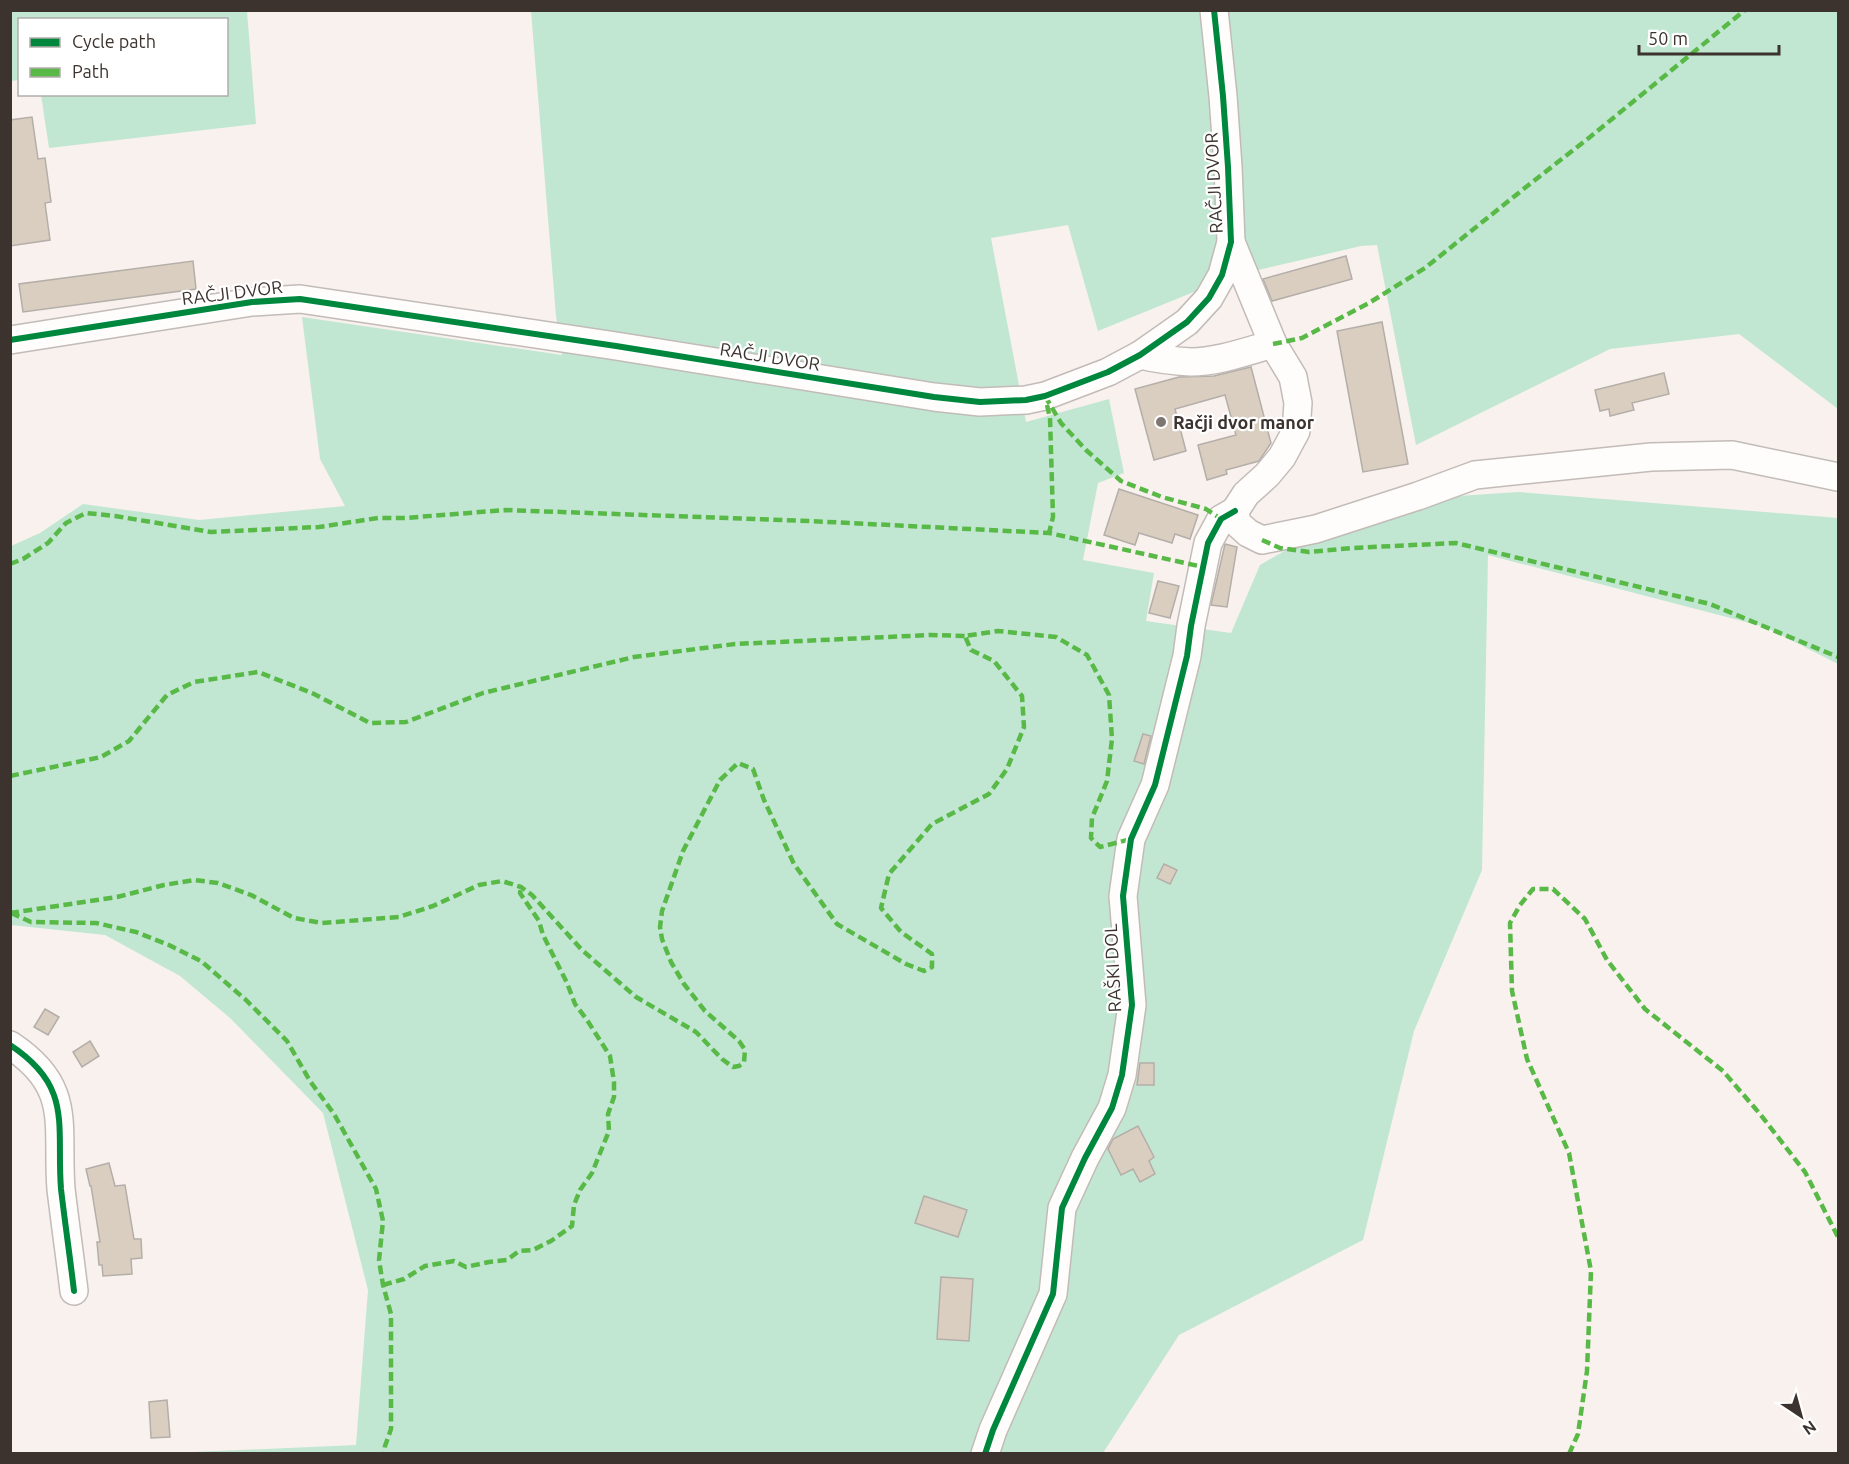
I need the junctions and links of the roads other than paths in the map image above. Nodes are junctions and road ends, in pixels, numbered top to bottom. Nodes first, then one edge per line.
1 (1214, 10) edge
2 (1231, 242) junction
3 (10, 340) edge
4 (1273, 344) junction
5 (1140, 355) junction
6 (1839, 477) edge
7 (1234, 511) junction
8 (10, 1045) edge
9 (74, 1291) dead end
10 (985, 1454) edge

1 - 2 street, RAČJI DVOR
2 - 4 street, RAŠKI DOL
2 - 5 street, RAČJI DVOR
3 - 5 street, RAČJI DVOR
4 - 5 street
4 - 7 street, RAŠKI DOL
6 - 7 street
7 - 10 street, RAŠKI DOL
8 - 9 street

